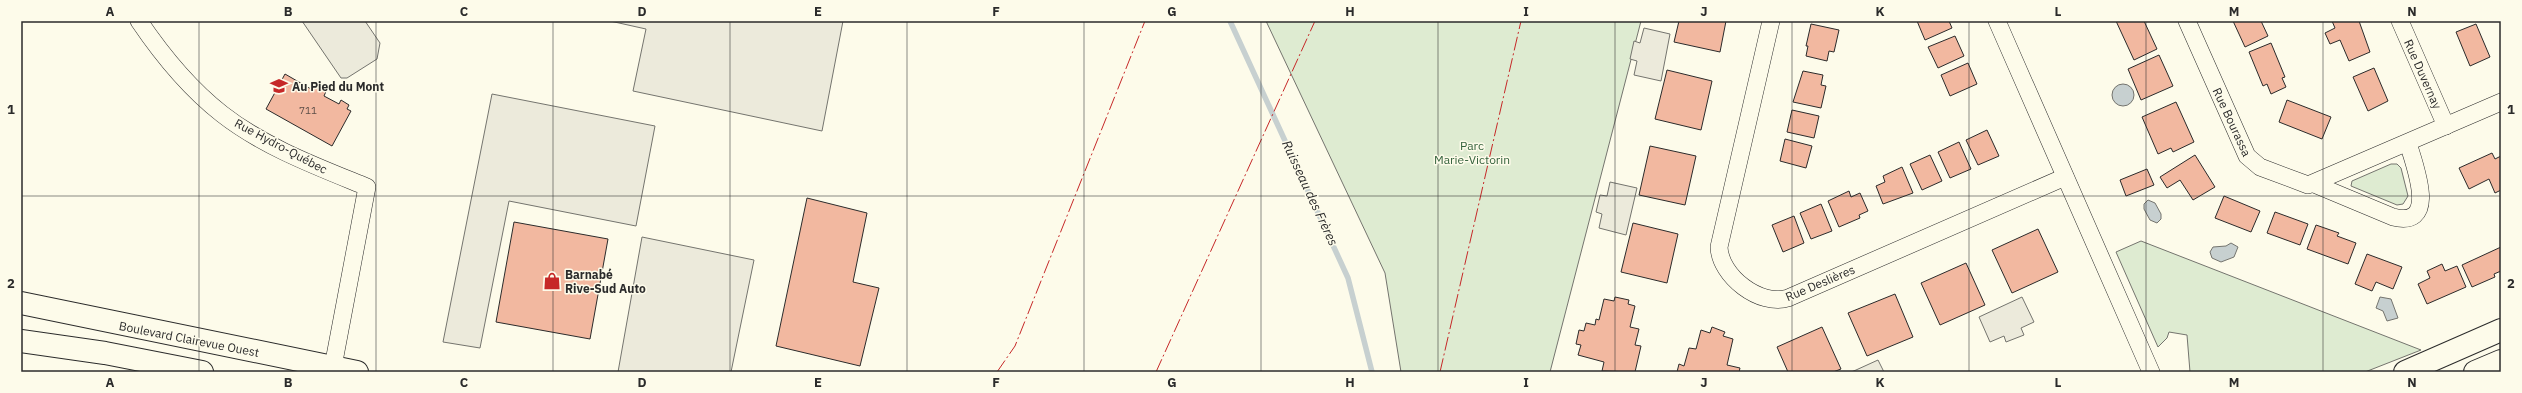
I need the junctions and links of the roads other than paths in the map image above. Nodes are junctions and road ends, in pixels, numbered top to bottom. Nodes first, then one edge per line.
1 (140, 21) edge
2 (1771, 21) edge
3 (1997, 21) edge
4 (2187, 21) edge
5 (2400, 21) edge
6 (2501, 102) edge
7 (2446, 126) junction
8 (2408, 143) junction
9 (2065, 177) junction
10 (2314, 184) junction
11 (21, 303) edge
12 (2501, 330) edge
13 (21, 341) edge
14 (2501, 361) edge
15 (333, 370) edge
16 (202, 372) edge
17 (357, 372) edge
18 (2151, 372) edge
19 (2405, 372) edge
20 (2475, 372) edge

1 - 15 street, Rue Hydro-Québec
2 - 9 street, Rue Deslières
3 - 9 street
4 - 10 street, Rue Bourassa
5 - 7 street, Rue Duvernay
6 - 7 street
7 - 8 street
8 - 10 street
8 - 10 street, Rue Bourassa
9 - 18 street
11 - 15 street, Boulevard Clairevue Ouest
12 - 19 street
13 - 16 street
14 - 20 street
15 - 17 street, Boulevard Clairevue Ouest

